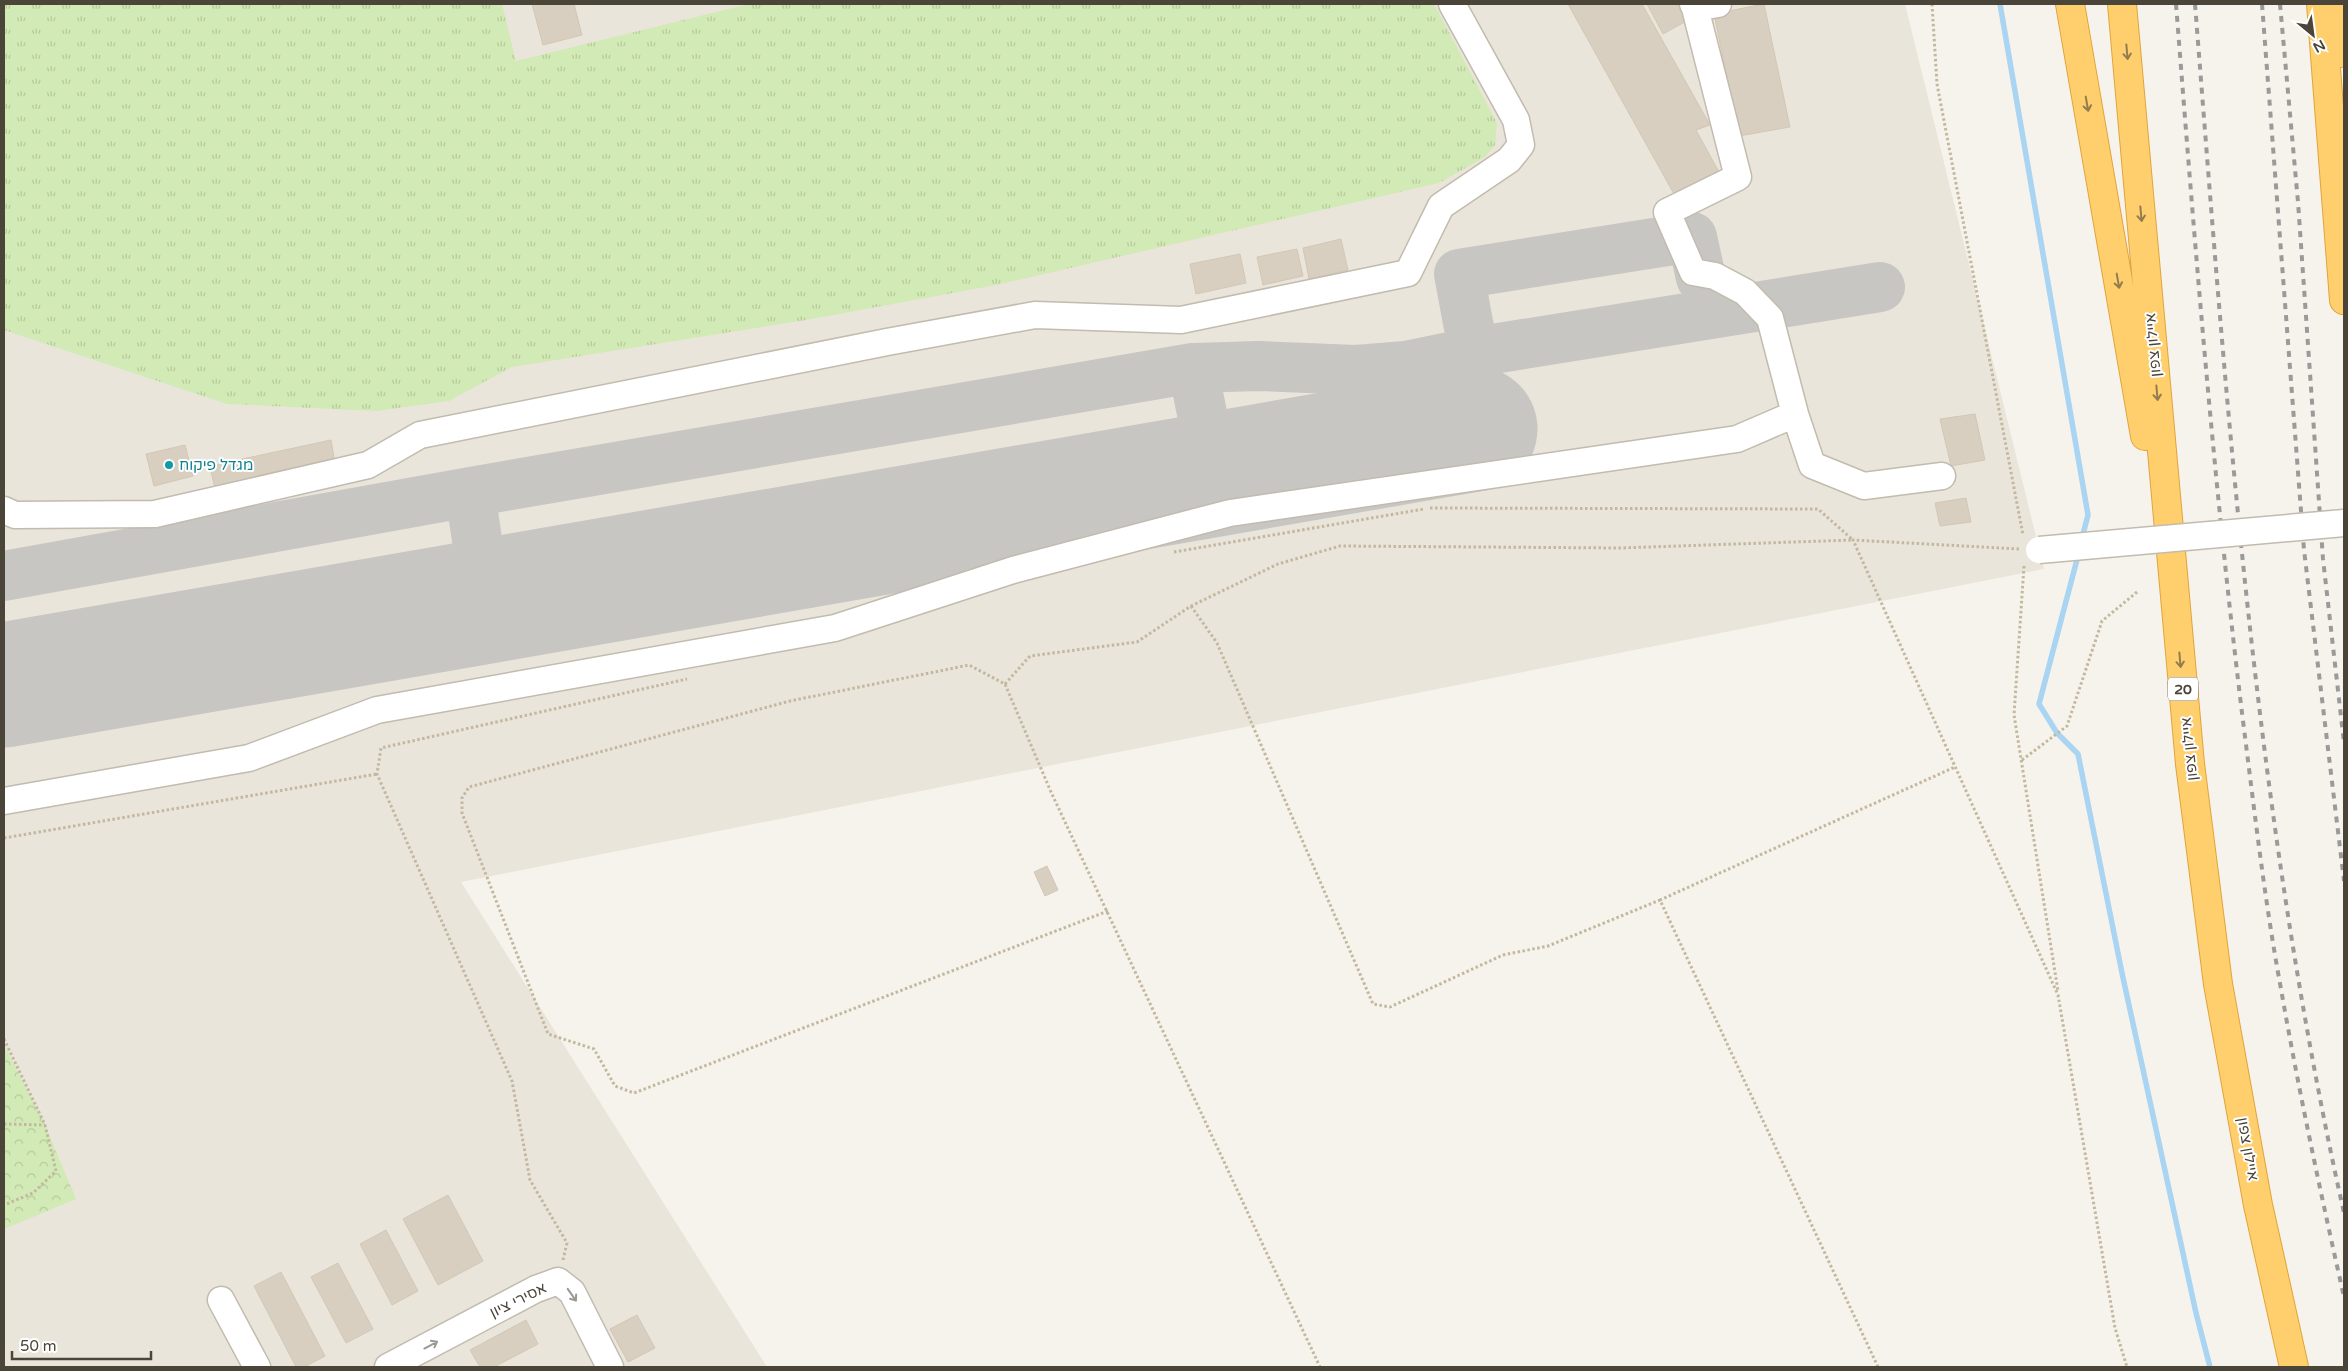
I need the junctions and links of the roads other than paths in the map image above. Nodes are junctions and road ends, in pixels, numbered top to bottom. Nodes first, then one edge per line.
1 (1452, 4) edge
2 (2070, 4) edge
3 (2122, 4) edge
4 (2321, 4) edge
5 (2342, 4) edge
6 (1702, 5) edge
7 (2340, 252) junction
8 (2344, 300) edge
9 (1795, 414) junction
10 (1942, 476) dead end
11 (4, 510) edge
12 (2344, 523) edge
13 (2032, 550) road end
14 (2177, 621) junction
15 (4, 801) edge
16 (221, 1300) dead end
17 (257, 1367) edge
18 (388, 1367) edge
19 (610, 1367) edge
20 (2294, 1367) edge

1 - 11 street
2 -> 14 highway
3 -> 14 highway, איילון צפון / 20
4 - 7 highway
5 - 7 highway
6 - 9 street
7 - 8 highway
9 - 10 street
9 - 15 street
12 - 13 street, bridge
14 -> 20 highway, איילון צפון / 20
16 - 17 street
18 -> 19 street, אסירי ציון

